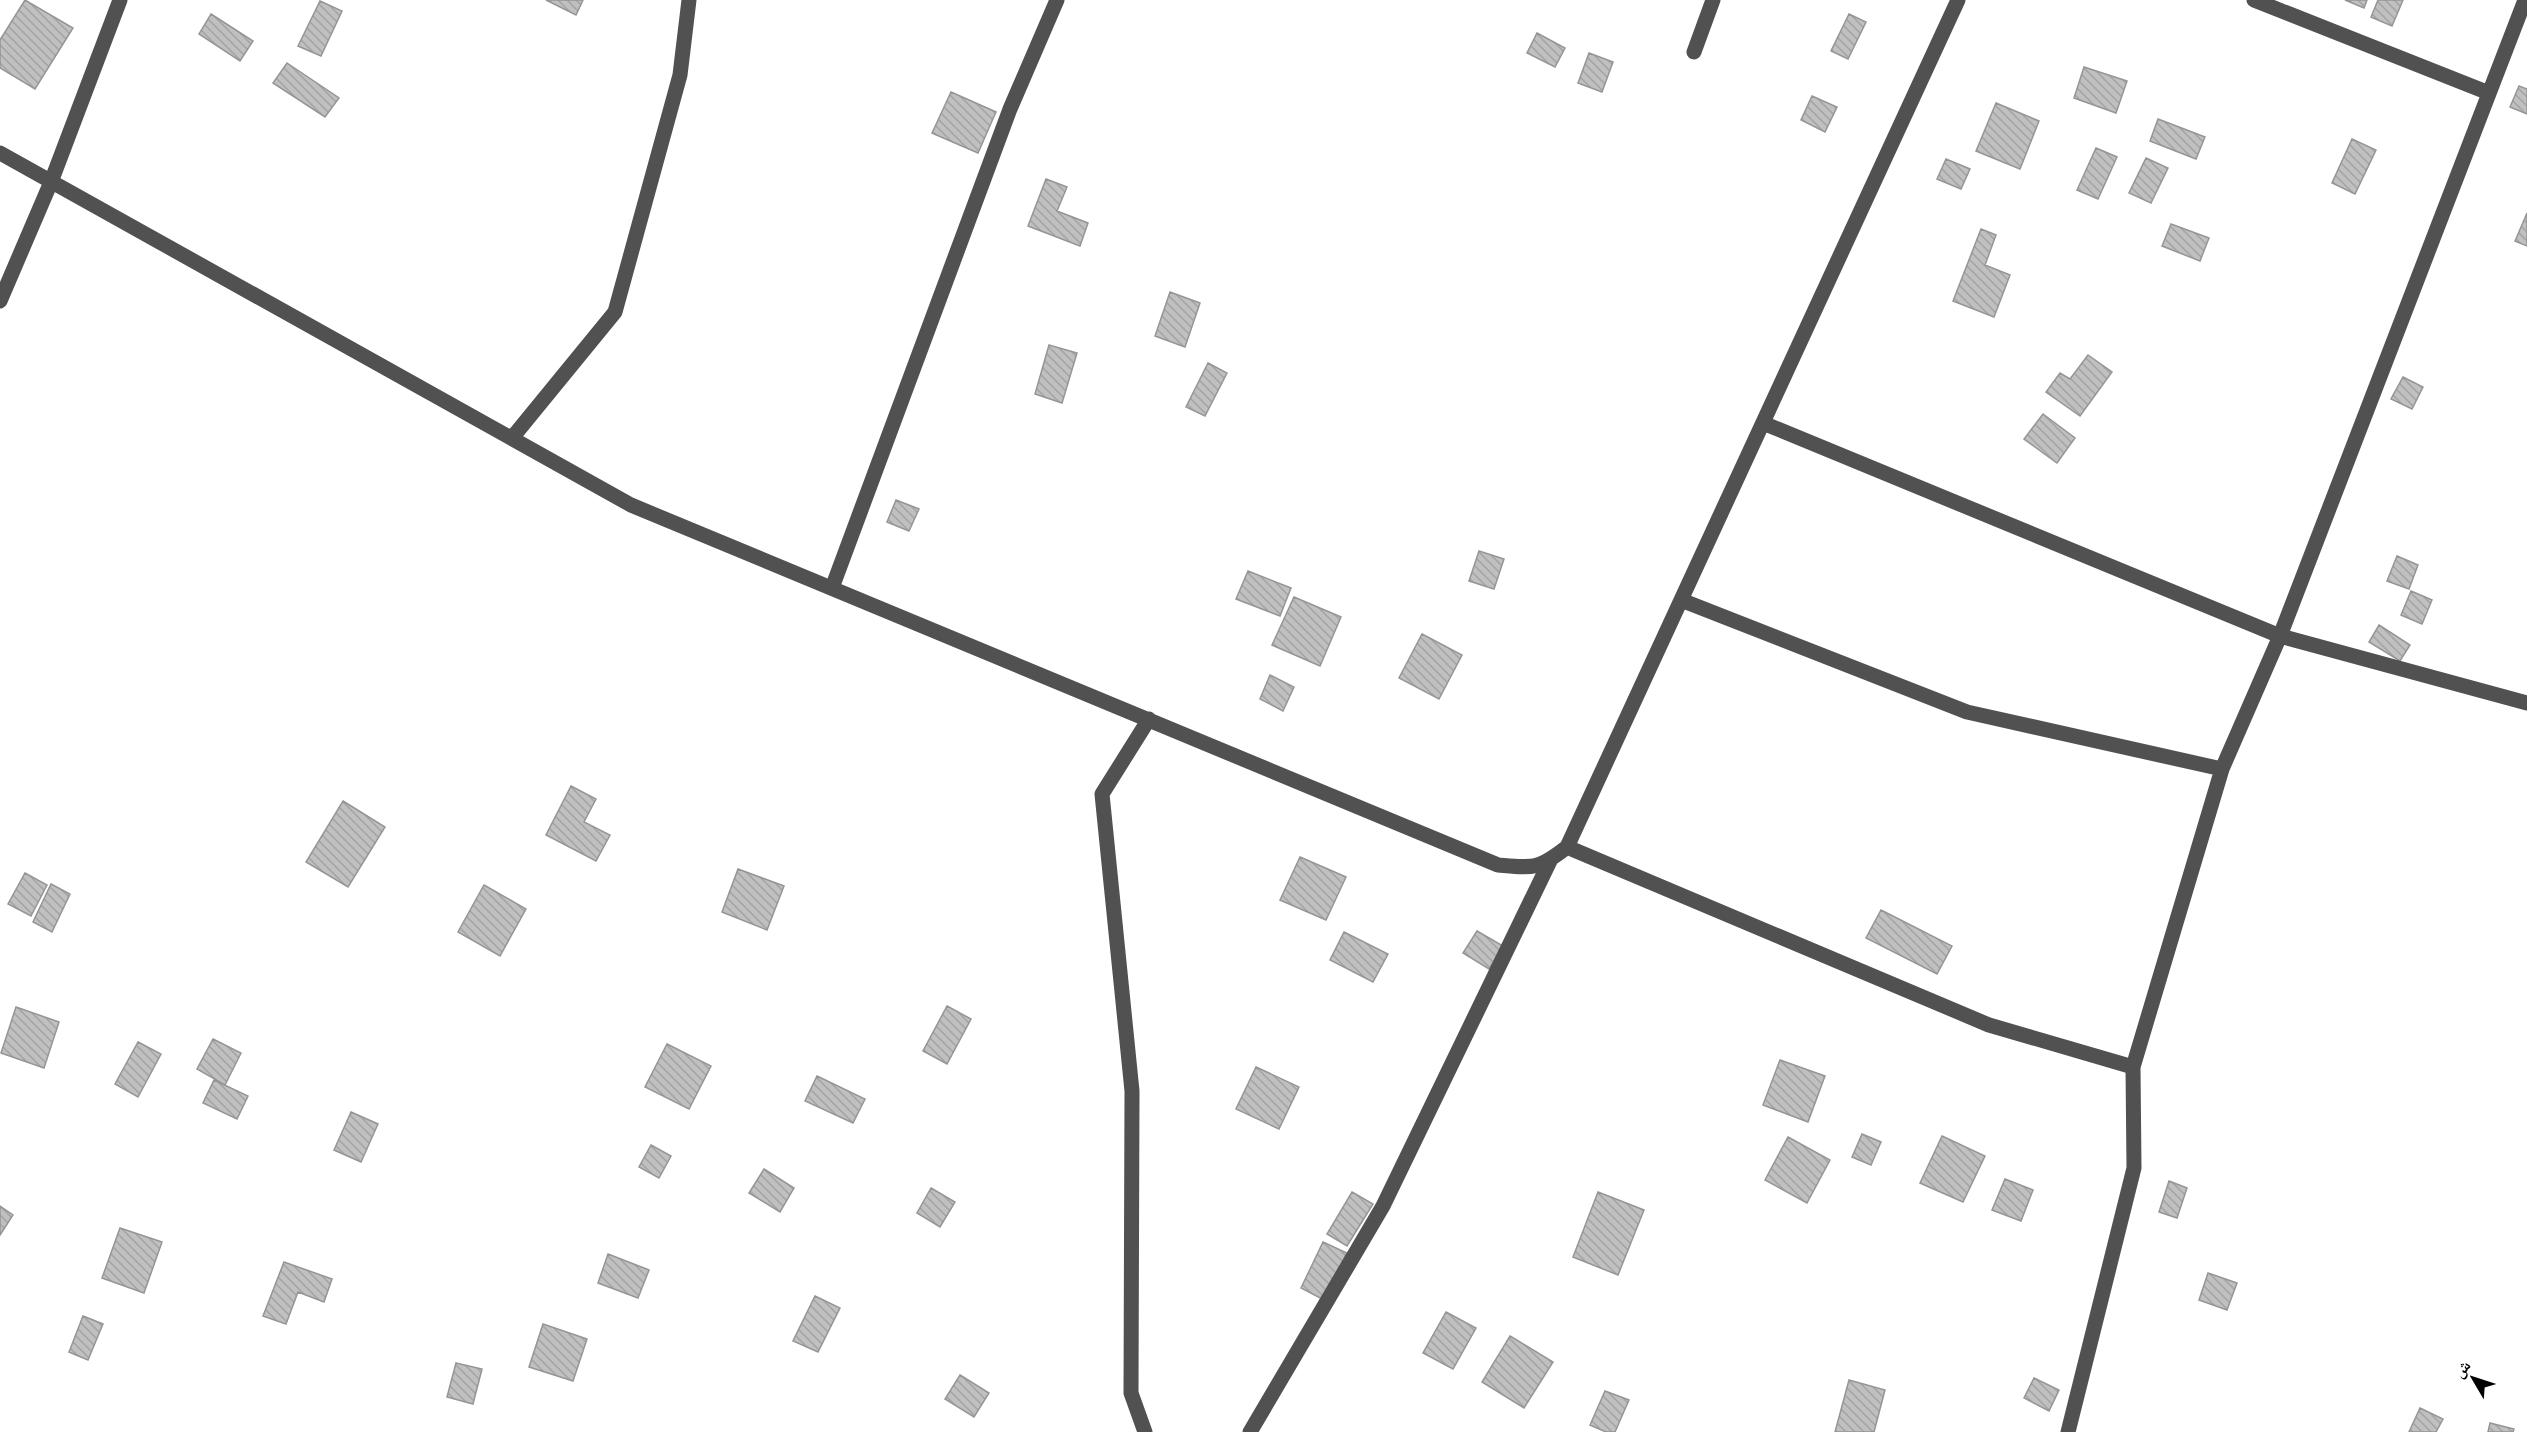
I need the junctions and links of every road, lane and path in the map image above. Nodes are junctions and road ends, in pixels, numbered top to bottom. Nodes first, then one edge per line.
1 (120, 0) edge
2 (689, 0) edge
3 (1057, 0) edge
4 (1713, 0) edge
5 (1958, 0) edge
6 (2254, 0) edge
7 (2525, 0) edge
8 (1694, 52) dead end
9 (2489, 93) junction
10 (0, 153) edge
11 (51, 182) junction
12 (0, 301) edge
13 (1763, 423) junction
14 (512, 438) junction
15 (832, 588) junction
16 (1681, 600) junction
17 (2280, 636) junction
18 (2527, 704) edge
19 (1149, 719) junction
20 (2222, 769) junction
21 (1567, 847) junction
22 (1550, 861) junction
23 (2133, 1067) junction
24 (1145, 1432) edge
25 (1250, 1432) edge
26 (2068, 1432) edge

1 - 11 street
2 - 14 street
3 - 15 street
4 - 8 street
5 - 13 street
6 - 9 street
7 - 9 street
9 - 17 street
10 - 11 street
11 - 12 street
11 - 14 street
13 - 16 street
13 - 17 street
14 - 15 street
15 - 19 street
16 - 20 street
16 - 21 street
17 - 18 street
17 - 20 street
19 - 22 street
19 - 24 street
20 - 23 street
21 - 22 street
21 - 23 street
22 - 25 street
23 - 26 street

